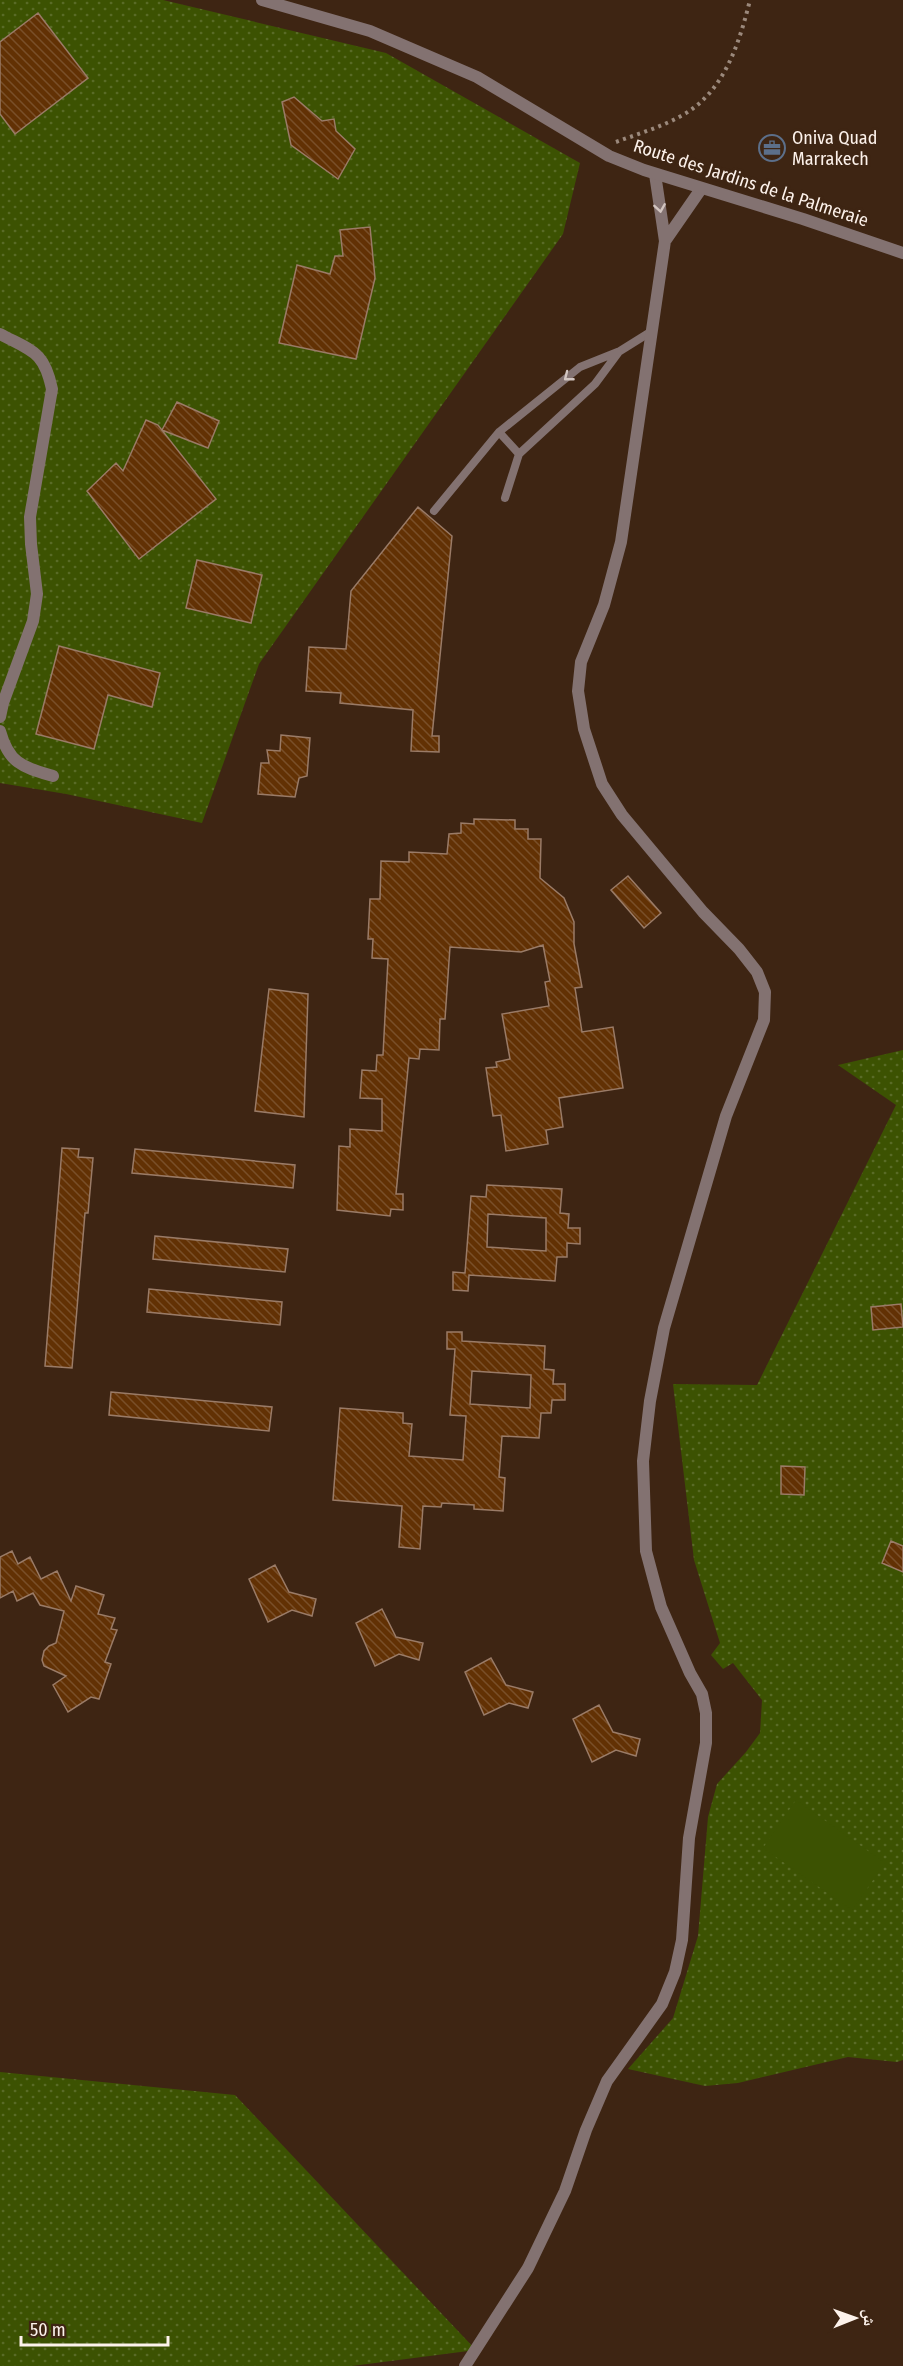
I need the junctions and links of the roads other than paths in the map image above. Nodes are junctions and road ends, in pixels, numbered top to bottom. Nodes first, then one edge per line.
1 (262, 0) edge
2 (655, 174) junction
3 (700, 189) junction
4 (665, 242) junction
5 (903, 253) edge
6 (652, 331) junction
7 (0, 334) edge
8 (620, 351) junction
9 (499, 432) junction
10 (519, 454) junction
11 (505, 498) dead end
12 (434, 511) dead end
13 (0, 717) edge
14 (0, 731) edge
15 (53, 776) dead end
16 (465, 2366) edge

1 - 2 street, Route des Jardins de la Palmeraie
2 - 3 street, Route des Jardins de la Palmeraie
2 -> 4 street
3 - 4 street
3 - 5 street, Route des Jardins de la Palmeraie
4 - 6 street
6 - 8 lane
6 - 16 street
7 - 13 street
8 -> 9 lane
8 - 10 lane
9 - 10 lane
9 - 12 lane
10 - 11 lane
14 - 15 street

